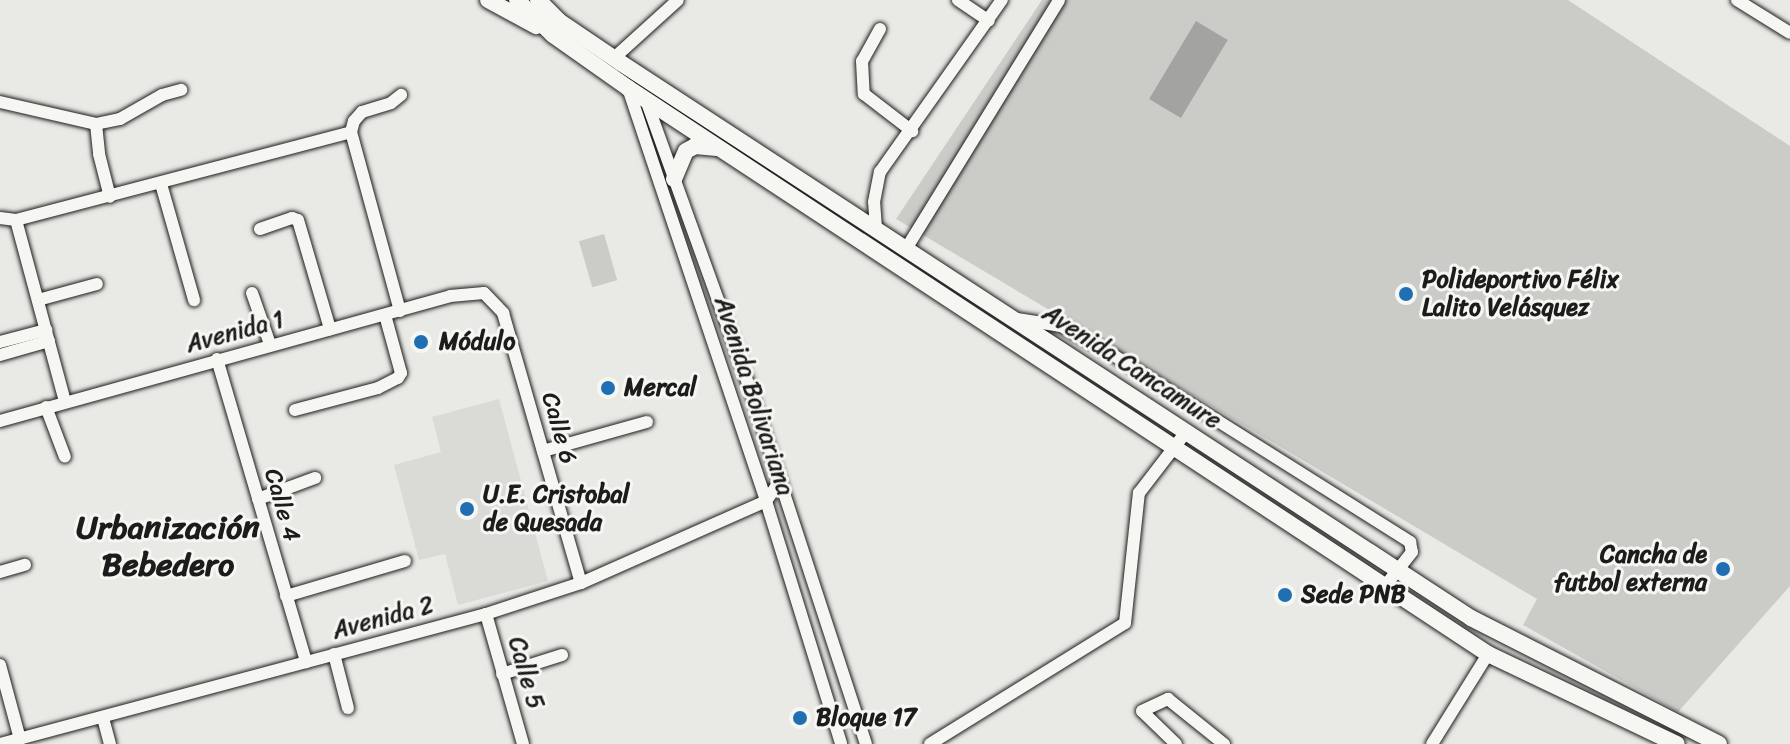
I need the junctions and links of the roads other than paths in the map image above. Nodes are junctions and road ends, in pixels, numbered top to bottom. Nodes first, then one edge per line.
1 (488, 0) edge
2 (517, 0) edge
3 (538, 0) edge
4 (678, 0) edge
5 (958, 0) edge
6 (1002, 0) edge
7 (1059, 0) edge
8 (1737, 0) edge
9 (989, 21) junction
10 (880, 29) dead end
11 (1790, 33) edge
12 (553, 35) junction
13 (618, 60) junction
14 (632, 80) junction
15 (181, 90) dead end
16 (401, 95) dead end
17 (646, 100) junction
18 (0, 102) edge
19 (96, 124) junction
20 (912, 131) junction
21 (351, 132) junction
22 (719, 148) junction
23 (674, 179) junction
24 (161, 184) junction
25 (110, 197) junction
26 (0, 218) edge
27 (16, 220) junction
28 (260, 229) dead end
29 (876, 229) junction
30 (906, 249) junction
31 (97, 284) dead end
32 (252, 293) dead end
33 (484, 293) joint
34 (977, 295) junction
35 (38, 300) junction
36 (194, 300) dead end
37 (965, 310) junction
38 (400, 311) junction
39 (385, 315) junction
40 (1014, 319) junction
41 (330, 329) junction
42 (48, 336) junction
43 (0, 342) edge
44 (270, 344) junction
45 (0, 355) edge
46 (217, 359) junction
47 (65, 401) junction
48 (46, 407) junction
49 (295, 410) dead end
50 (0, 421) edge
51 (647, 422) dead end
52 (1186, 432) junction
53 (1173, 447) junction
54 (543, 451) junction
55 (65, 457) dead end
56 (315, 478) dead end
57 (780, 481) junction
58 (258, 499) junction
59 (766, 501) junction
60 (789, 508) junction
61 (405, 561) dead end
62 (25, 565) dead end
63 (1398, 570) junction
64 (0, 572) edge
65 (581, 583) junction
66 (1385, 586) junction
67 (286, 596) junction
68 (486, 614) junction
69 (334, 654) junction
70 (1488, 654) junction
71 (562, 655) dead end
72 (306, 662) junction
73 (0, 665) edge
74 (502, 674) junction
75 (1581, 676) junction
76 (1571, 694) junction
77 (348, 708) dead end
78 (103, 718) junction
79 (20, 739) junction
80 (0, 744) edge
81 (110, 744) edge
82 (523, 744) edge
83 (841, 744) edge
84 (866, 744) edge
85 (930, 744) edge
86 (1176, 744) edge
87 (1224, 744) edge
88 (1432, 744) edge
89 (1677, 744) edge
90 (1719, 744) edge

1 - 12 main road
2 - 12 main road, Avenida Cancamure
3 - 13 main road, Avenida Cancamure
4 - 13 street
5 - 9 street
6 - 9 street
7 - 30 street
8 - 11 street
9 - 20 street
10 - 20 street
12 - 14 main road, Avenida Cancamure
13 - 14 main road, Avenida Cancamure
14 - 17 main road, Avenida Cancamure
14 - 29 main road, Avenida Cancamure
14 - 59 street, Avenida Bolivariana
15 - 19 street
16 - 21 street
17 - 22 main road, Avenida Cancamure
17 - 23 street, Avenida Bolivariana
18 - 19 street
19 - 25 street
20 - 29 street
21 - 24 street
21 - 38 street
22 - 23 main road
22 - 37 main road, Avenida Cancamure
23 - 57 street, Avenida Bolivariana
24 - 25 street
24 - 36 street
25 - 27 street
26 - 27 street
27 - 35 street
28 - 41 street
29 - 30 main road, Avenida Cancamure
30 - 34 main road, Avenida Cancamure
31 - 35 street
32 - 44 street
33 - 38 street, Avenida 1
33 - 54 street, Calle 6
34 - 37 street
34 - 40 main road, Avenida Cancamure
35 - 42 street
37 - 53 main road, Avenida Cancamure
38 - 39 street, Avenida 1
39 - 41 street, Avenida 1
39 - 49 street
40 - 52 main road, Avenida Cancamure
40 - 63 street
41 - 44 street, Avenida 1
42 - 43 street
42 - 45 street
42 - 47 street
44 - 46 street, Avenida 1
46 - 47 street, Avenida 1
46 - 58 street, Calle 4
47 - 48 street, Avenida 1
48 - 50 street, Avenida 1
48 - 55 street
51 - 54 street
52 - 53 street
52 - 63 main road, Avenida Cancamure
53 - 66 main road, Avenida Cancamure
53 - 85 street
54 - 65 street, Calle 6
56 - 58 street
57 - 59 street
57 - 60 street, Avenida Bolivariana
58 - 67 street, Calle 4
59 - 60 street
59 - 65 street, Avenida 2
59 - 83 street, Avenida Bolivariana
60 - 84 street, Avenida Bolivariana
61 - 67 street
62 - 64 street
63 - 66 street
63 - 75 main road, Avenida Cancamure
65 - 68 street, Avenida 2
66 - 70 main road, Avenida Cancamure
67 - 72 street, Calle 4
68 - 69 street, Avenida 2
68 - 74 street, Calle 5
69 - 72 street, Avenida 2
69 - 77 street
70 - 76 main road, Avenida Cancamure
70 - 88 street
71 - 74 street
72 - 78 street, Avenida 2
73 - 79 street
74 - 82 street, Calle 5
75 - 76 street
75 - 90 main road, Avenida Cancamure
76 - 89 main road, Avenida Cancamure
78 - 79 street, Avenida 2
78 - 81 street
79 - 80 street, Avenida 2
86 - 87 street

